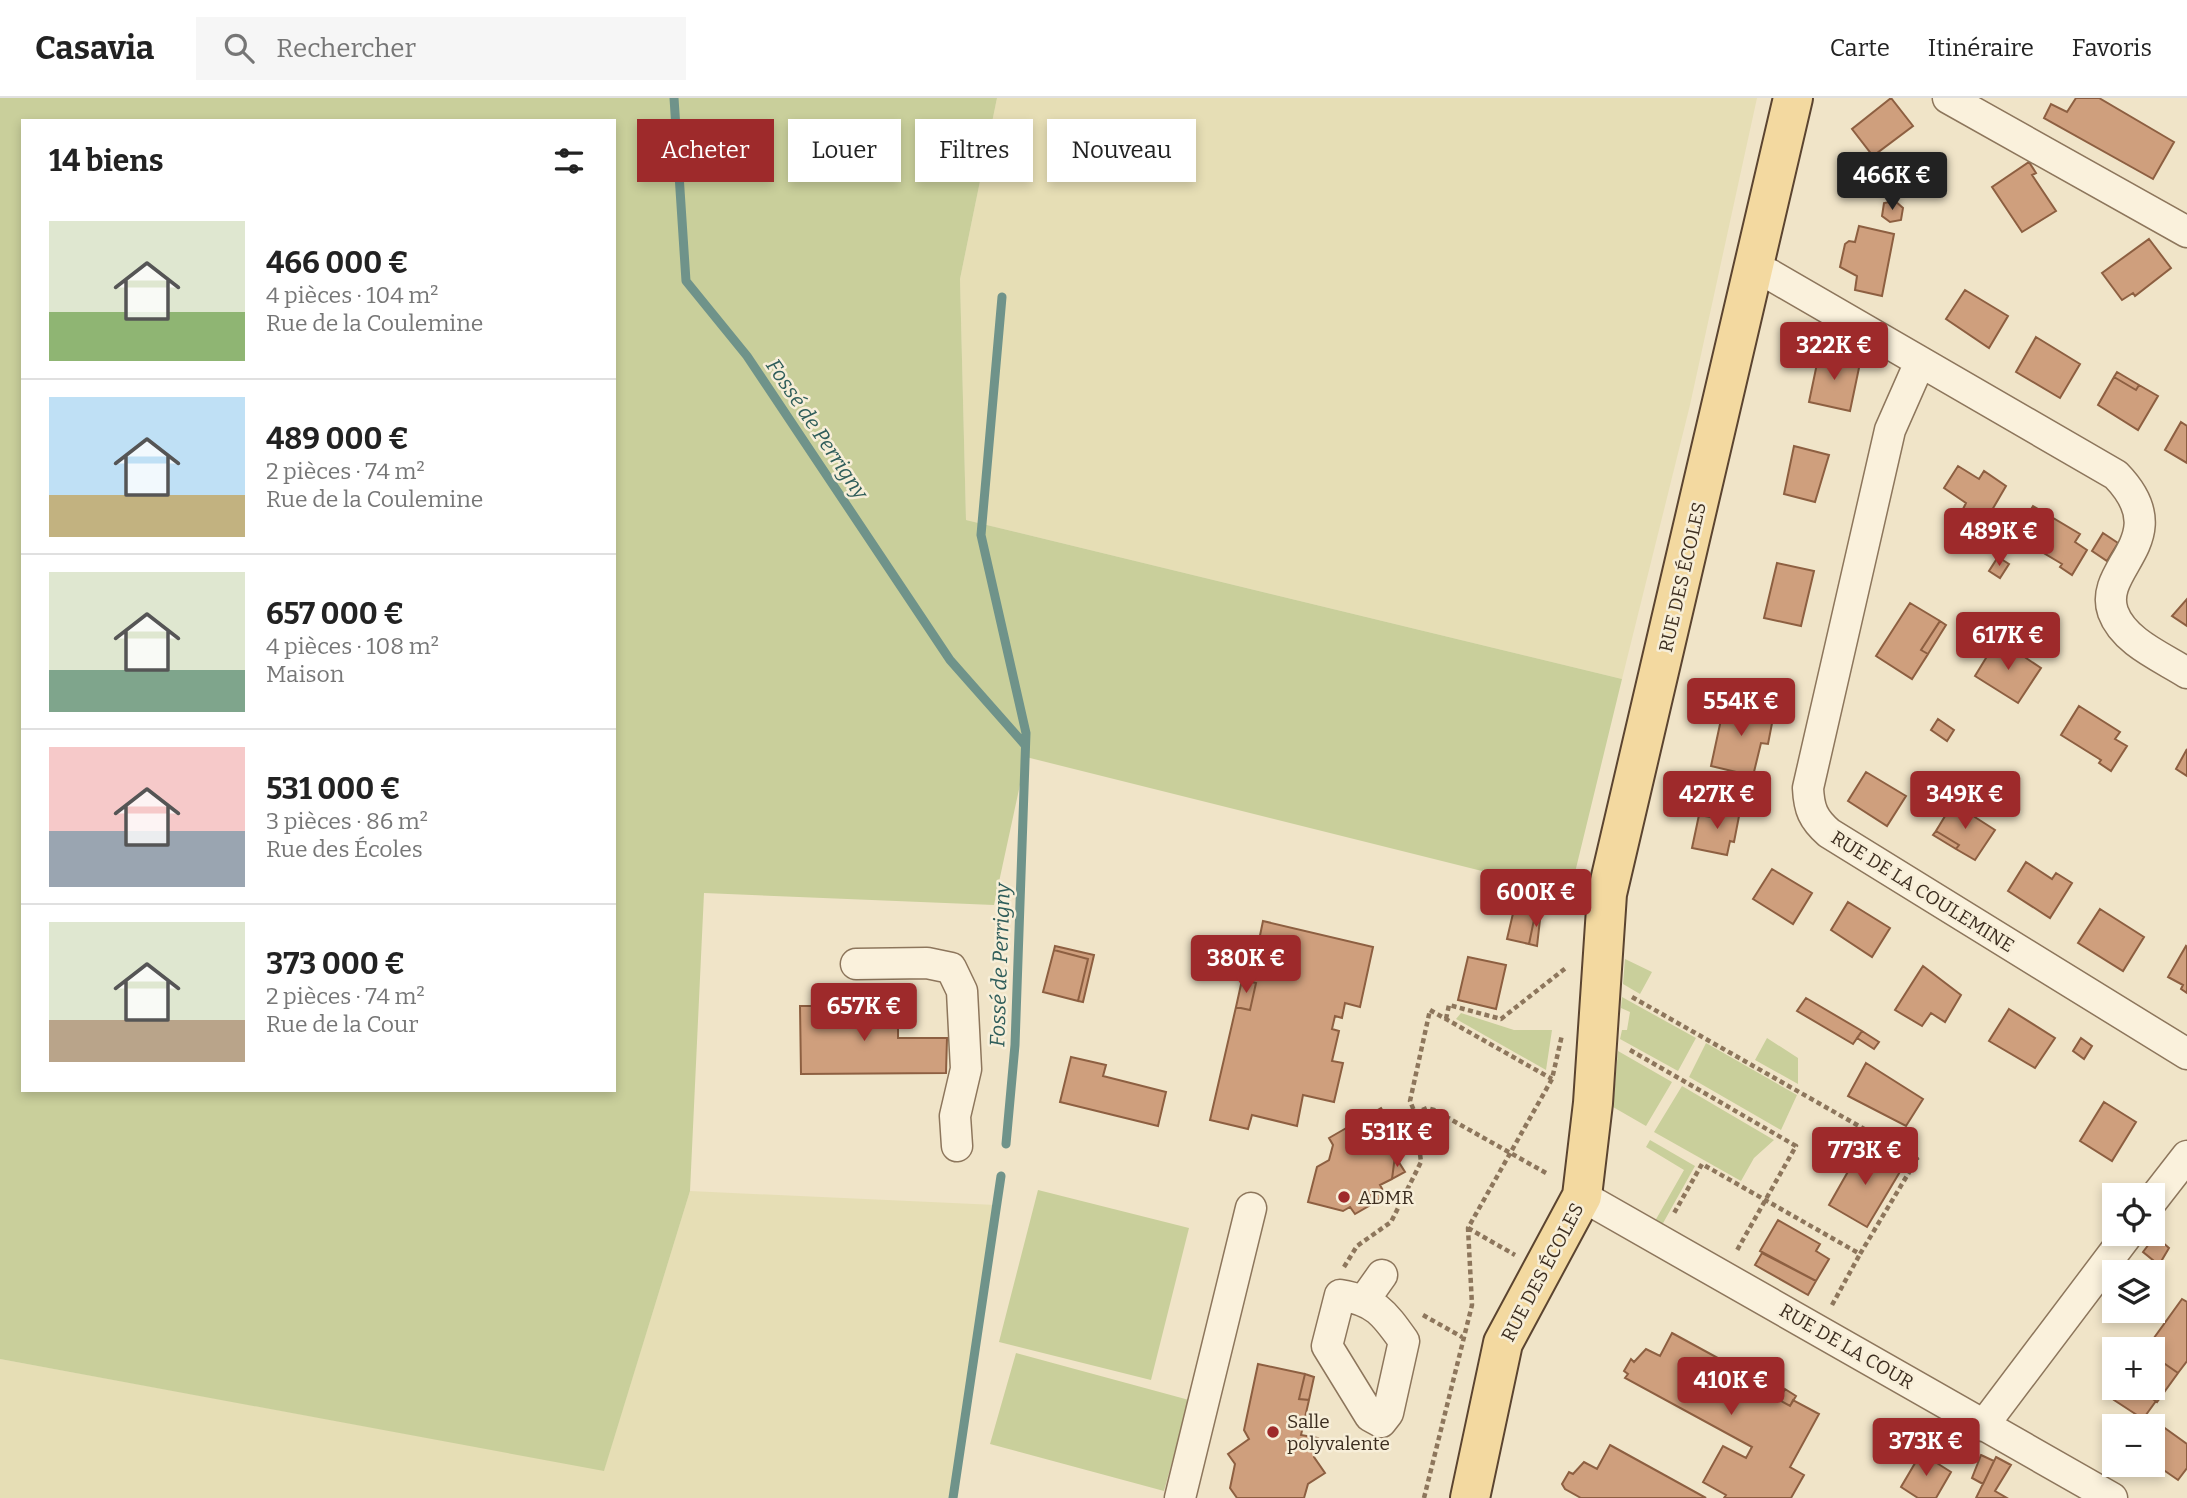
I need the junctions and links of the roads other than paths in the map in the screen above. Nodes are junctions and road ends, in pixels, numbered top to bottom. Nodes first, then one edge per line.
1 (1793, 98) edge
2 (1948, 98) edge
3 (2187, 232) edge
4 (1753, 270) junction
5 (1920, 362) junction
6 (2187, 673) edge
7 (856, 964) dead end
8 (2187, 1054) edge
9 (957, 1146) dead end
10 (2187, 1156) edge
11 (2165, 1184) edge
12 (1582, 1196) junction
13 (1251, 1208) dead end
14 (2119, 1246) edge
15 (1983, 1426) junction
16 (1181, 1498) edge
17 (1470, 1498) edge
18 (2112, 1498) edge

1 - 4 main road, RUE DES ÉCOLES
2 - 3 street
4 - 5 street
4 - 12 main road, RUE DES ÉCOLES
5 - 6 street
5 - 8 street, RUE DE LA COULEMINE
7 - 9 street
10 - 11 street
12 - 15 street, RUE DE LA COUR
12 - 17 main road, RUE DES ÉCOLES
13 - 16 street
14 - 15 street
15 - 18 street, RUE DE LA COUR

